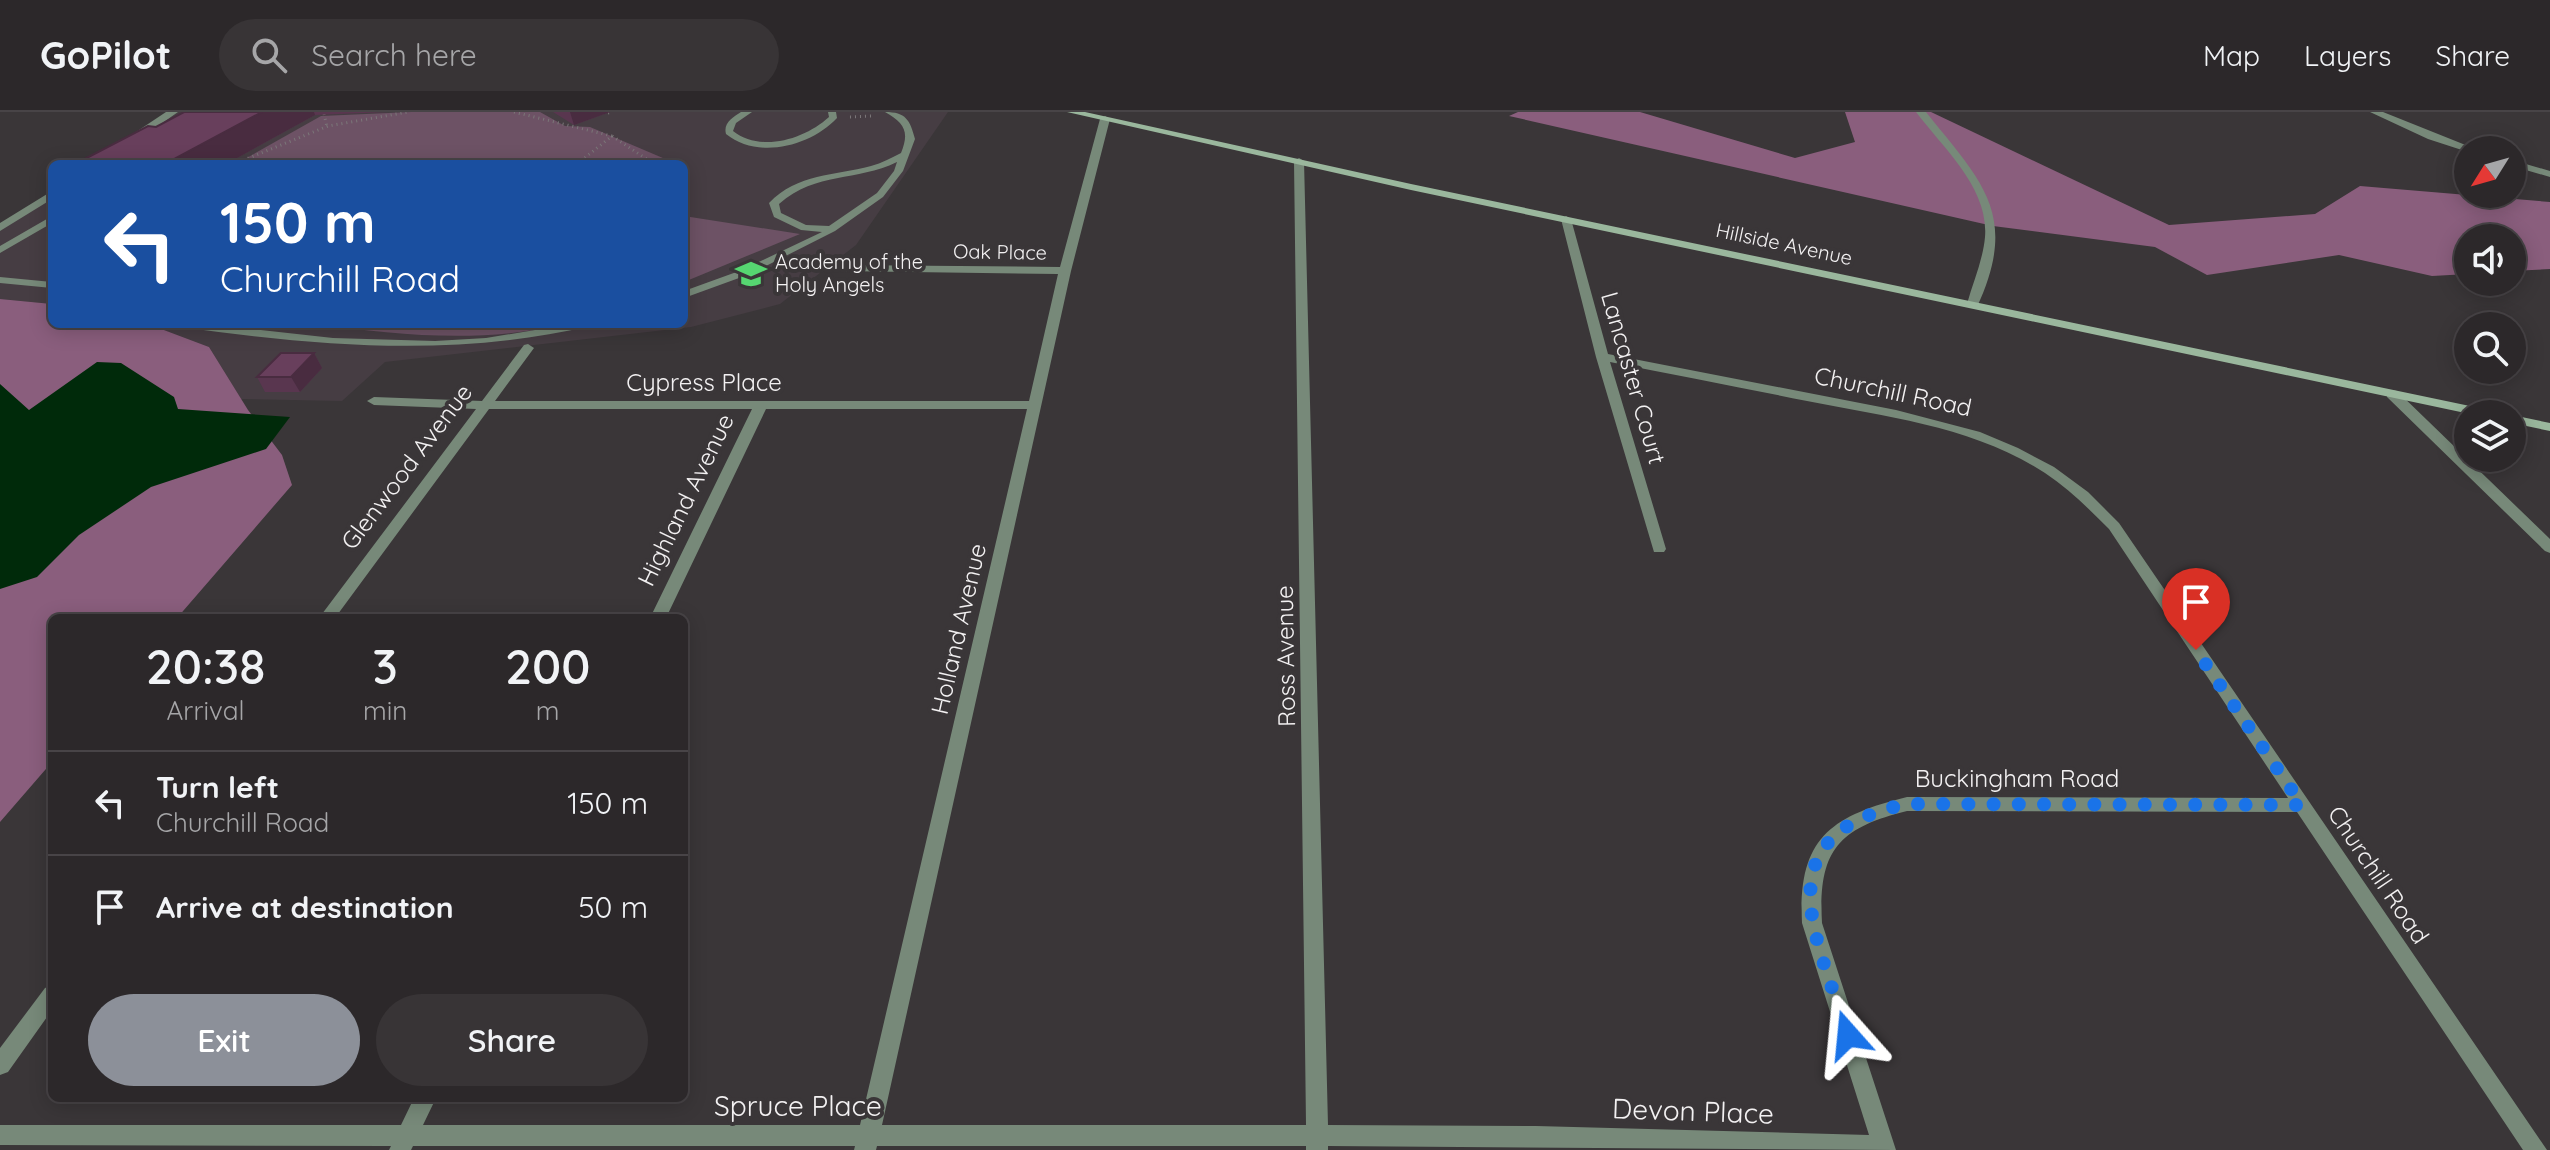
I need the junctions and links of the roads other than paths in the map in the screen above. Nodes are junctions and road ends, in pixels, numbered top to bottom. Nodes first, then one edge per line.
1 (748, 112) edge
2 (847, 112) edge
3 (889, 112) edge
4 (1072, 112) edge
5 (1921, 112) edge
6 (2375, 112) edge
7 (833, 113) edge
8 (176, 116) edge
9 (1105, 119) junction
10 (2454, 144) edge
11 (133, 146) edge
12 (906, 154) junction
13 (1299, 161) junction
14 (2526, 167) edge
15 (2550, 174) edge
16 (48, 197) edge
17 (1566, 219) junction
18 (48, 221) edge
19 (0, 228) edge
20 (832, 229) junction
21 (0, 250) edge
22 (839, 268) dead end
23 (1065, 271) junction
24 (0, 280) edge
25 (48, 285) edge
26 (688, 294) edge
27 (1973, 304) junction
28 (208, 328) edge
29 (572, 328) edge
30 (528, 348) dead end
31 (1602, 357) junction
32 (2392, 394) junction
33 (374, 401) dead end
34 (486, 405) junction
35 (761, 405) junction
36 (1035, 405) junction
37 (2454, 407) edge
38 (2526, 422) edge
39 (2550, 427) edge
40 (2550, 548) edge
41 (1659, 549) dead end
42 (330, 614) edge
43 (660, 614) edge
44 (2302, 805) junction
45 (48, 999) edge
46 (0, 1065) edge
47 (423, 1102) edge
48 (0, 1135) edge
49 (1500, 1136) joint
50 (403, 1143) edge
51 (867, 1143) edge
52 (1317, 1143) edge
53 (1885, 1148) edge
54 (2536, 1150) edge

1 - 7 lane
2 - 7 lane
3 - 12 lane
4 - 9 main road, Hillside Avenue
5 - 27 street
6 - 10 street
8 - 11 street
9 - 13 main road, Hillside Avenue
9 - 23 street, Holland Avenue
12 - 20 lane
12 - 20 lane
13 - 17 main road, Hillside Avenue
13 - 52 street, Ross Avenue
14 - 15 street
16 - 19 street
17 - 27 main road, Hillside Avenue
17 - 31 street, Lancaster Court
18 - 21 lane
20 - 26 lane
22 - 23 street, Oak Place
23 - 36 street, Holland Avenue
24 - 25 lane
27 - 32 main road, Hillside Avenue
28 - 29 lane
30 - 34 street, Glenwood Avenue
31 - 41 street, Lancaster Court
31 - 44 street, Churchill Road
32 - 37 main road, Hillside Avenue
32 - 40 street
33 - 34 street, Cypress Place
34 - 35 street, Cypress Place
34 - 42 street, Glenwood Avenue
35 - 36 street, Cypress Place
35 - 43 street, Highland Avenue
36 - 51 street, Holland Avenue
38 - 39 main road
44 - 53 street, Buckingham Road
44 - 54 street, Churchill Road
45 - 46 street
47 - 50 street
48 - 50 street, Spruce Place
49 - 52 street, Spruce Place
49 - 53 street, Devon Place
50 - 51 street, Spruce Place
51 - 52 street, Spruce Place

